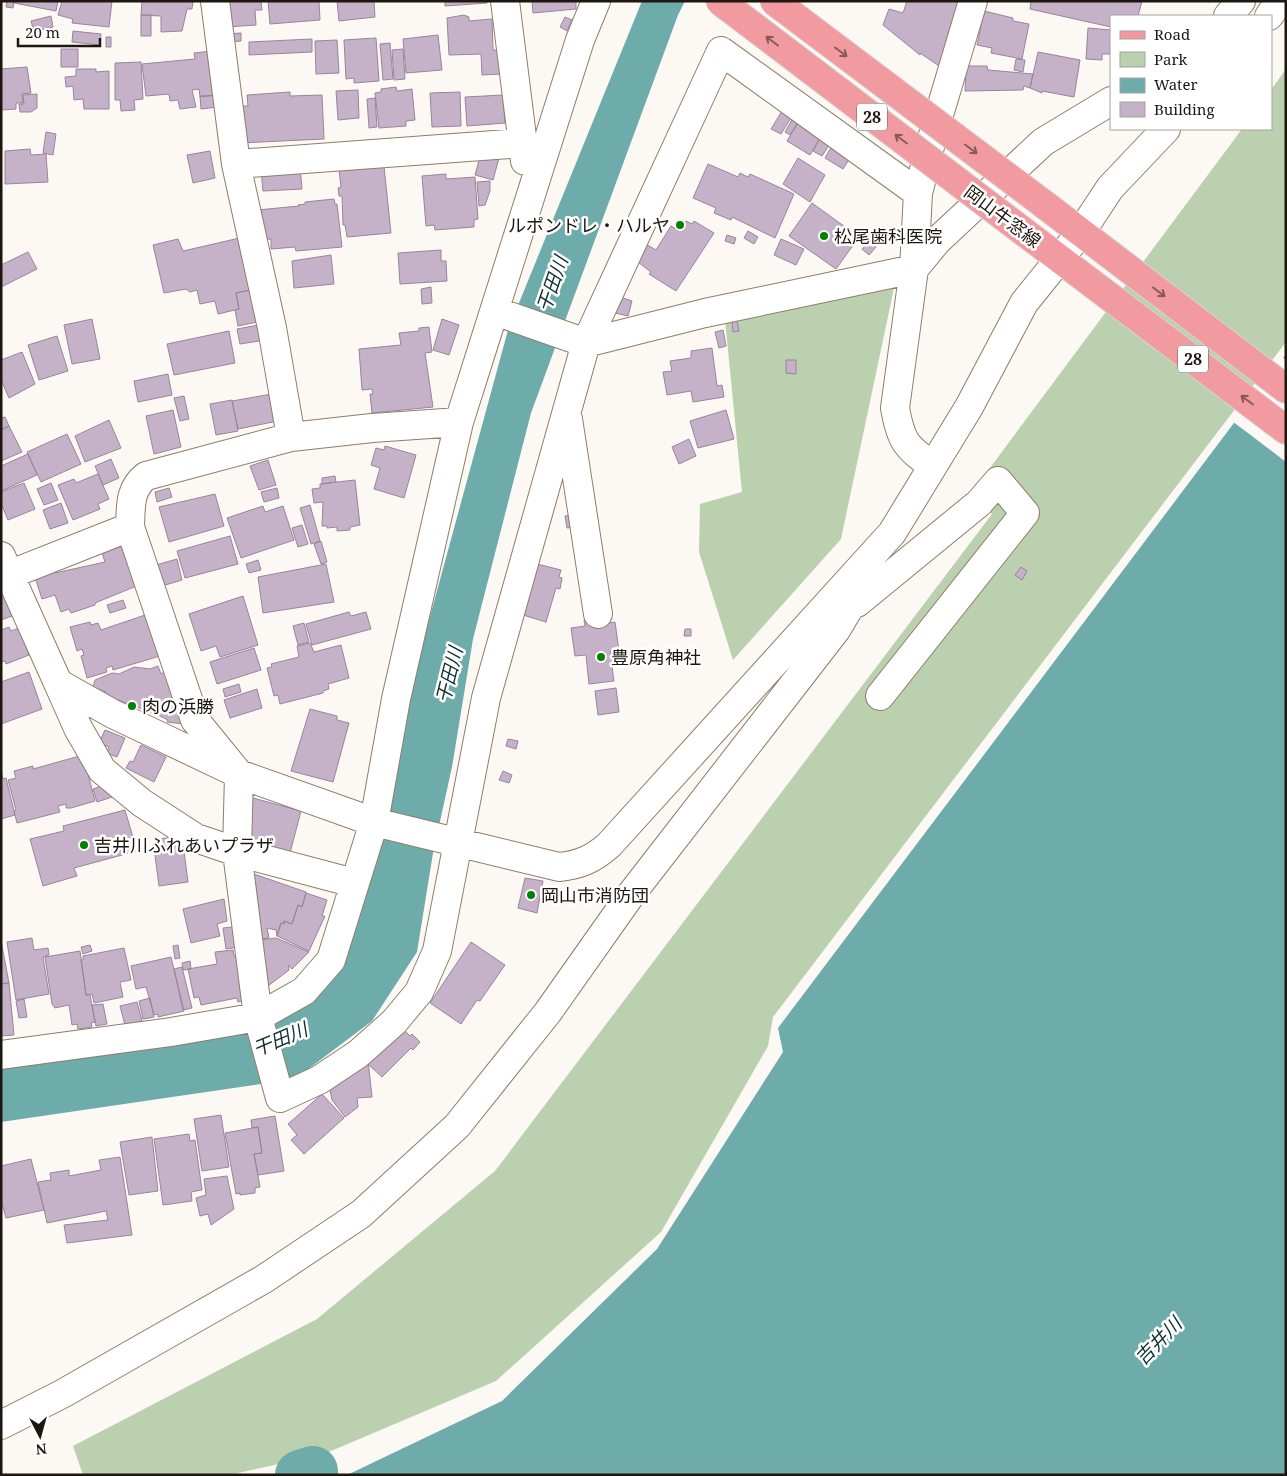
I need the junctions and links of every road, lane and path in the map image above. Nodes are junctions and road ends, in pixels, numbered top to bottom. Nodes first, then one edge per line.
1 (215, 1) edge
2 (505, 1) edge
3 (596, 1) edge
4 (720, 1) edge
5 (774, 1) edge
6 (973, 1) edge
7 (1241, 1) edge
8 (1265, 1) edge
9 (1280, 1) edge
10 (1229, 15) edge
11 (1258, 15) edge
12 (1270, 15) edge
13 (1110, 101) edge
14 (1165, 130) edge
15 (522, 143) junction
16 (236, 164) junction
17 (918, 193) junction
18 (530, 197) junction
19 (1080, 232) junction
20 (1060, 258) junction
21 (914, 269) junction
22 (499, 313) junction
23 (581, 342) junction
24 (1286, 389) edge
25 (567, 411) junction
26 (459, 422) junction
27 (1286, 430) edge
28 (291, 437) junction
29 (933, 466) junction
30 (130, 527) junction
31 (892, 533) junction
32 (4, 570) edge
33 (848, 610) junction
34 (598, 614) dead end
35 (58, 683) junction
36 (880, 696) dead end
37 (239, 774) junction
38 (380, 823) junction
39 (447, 840) junction
40 (238, 852) junction
41 (354, 883) junction
42 (260, 1022) junction
43 (1, 1055) edge
44 (1, 1425) edge

1 - 16 street
2 - 15 street
3 - 18 street
20 -> 4 main road, 岡山牛窓線 / 28, bridge
5 -> 19 main road, 岡山牛窓線 / 28, bridge
6 - 17 street
7 - 10 street
8 - 11 street
9 - 12 street
13 - 21 street
14 - 19 street
15 - 16 street
15 - 18 street
16 - 28 street
17 - 21 street
17 - 23 street
18 - 22 street
19 - 20 street
19 -> 24 main road, 岡山牛窓線 / 28
27 -> 20 main road, 岡山牛窓線 / 28
20 - 29 street
21 - 23 street
21 - 29 street
22 - 23 street
22 - 26 street
23 - 25 street
25 - 34 street
25 - 39 street
26 - 28 street
26 - 38 street
28 - 30 street
29 - 31 street
30 - 32 street
30 - 37 street
31 - 33 street
31 - 39 street
32 - 35 street
33 - 36 street
33 - 44 street
35 - 37 street
35 - 40 street
37 - 38 street
37 - 40 street
38 - 39 street
38 - 41 street
39 - 42 street
40 - 41 street
40 - 42 street
41 - 42 street
42 - 43 street

